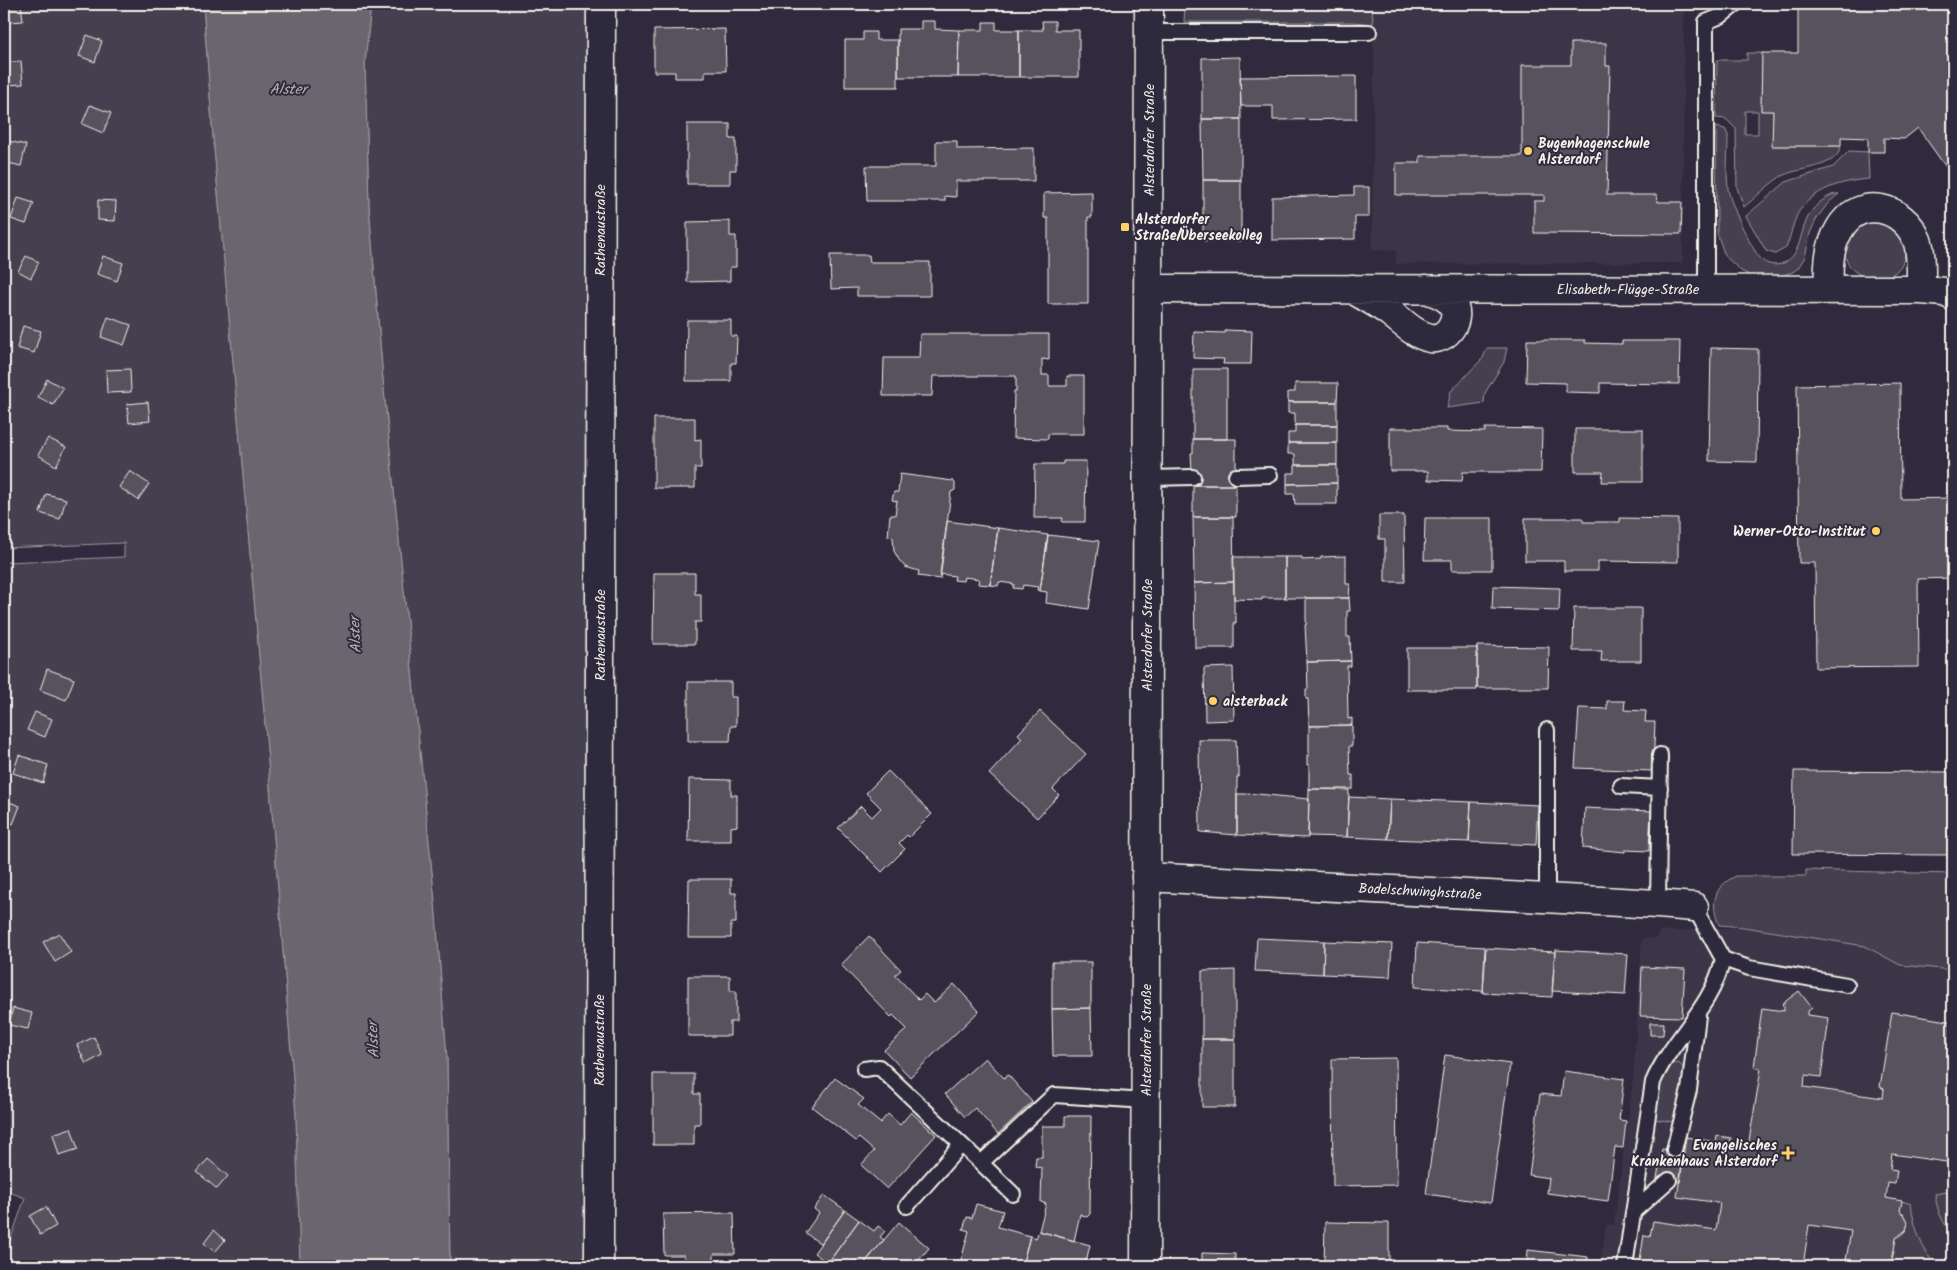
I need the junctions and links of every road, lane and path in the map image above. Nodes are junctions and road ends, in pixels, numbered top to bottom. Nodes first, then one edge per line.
1 (601, 4) edge
2 (1149, 4) edge
3 (1736, 4) edge
4 (1149, 32) junction
5 (1369, 32) dead end
6 (1426, 288) junction
7 (1149, 289) junction
8 (1352, 289) junction
9 (1706, 290) junction
10 (1829, 290) junction
11 (1921, 290) junction
12 (1953, 296) edge
13 (1236, 476) dead end
14 (1270, 476) dead end
15 (1193, 477) dead end
16 (1148, 478) junction
17 (1547, 730) dead end
18 (1660, 755) dead end
19 (1620, 786) dead end
20 (1660, 788) junction
21 (1146, 876) junction
22 (1547, 898) junction
23 (1658, 904) junction
24 (1694, 907) joint
25 (1723, 959) junction
26 (1847, 985) dead end
27 (1698, 1014) junction
28 (864, 1069) dead end
29 (1146, 1101) junction
30 (961, 1145) junction
31 (1674, 1150) dead end
32 (981, 1163) junction
33 (1669, 1180) dead end
34 (1013, 1194) dead end
35 (907, 1206) dead end
36 (1633, 1212) junction
37 (600, 1266) edge
38 (1145, 1266) edge
39 (1625, 1266) edge

1 - 37 street, Rathenaustraße
2 - 4 street, Alsterdorfer Straße
3 - 9 lane
4 - 5 lane
4 - 7 street, Alsterdorfer Straße
6 - 8 street, Elisabeth-Flügge-Straße
6 - 8 street, Elisabeth-Flügge-Straße
6 - 9 street, Elisabeth-Flügge-Straße
7 - 8 street, Elisabeth-Flügge-Straße
7 - 16 street, Alsterdorfer Straße
9 - 10 street, Elisabeth-Flügge-Straße
10 - 11 street, Elisabeth-Flügge-Straße
10 - 11 street
11 - 12 street, Elisabeth-Flügge-Straße
13 - 14 lane
15 - 16 lane
16 - 21 street, Alsterdorfer Straße
17 - 22 lane
18 - 20 lane
19 - 20 lane
20 - 23 lane
21 - 22 street, Bodelschwinghstraße
21 - 29 street, Alsterdorfer Straße
22 - 23 street, Bodelschwinghstraße
23 - 24 street, Bodelschwinghstraße
24 - 25 lane
25 - 26 lane
25 - 27 lane
27 - 31 lane
27 - 36 lane
28 - 30 lane
29 - 32 lane
29 - 38 street, Alsterdorfer Straße
30 - 32 lane
30 - 35 lane
32 - 34 lane
33 - 36 lane
36 - 39 lane

